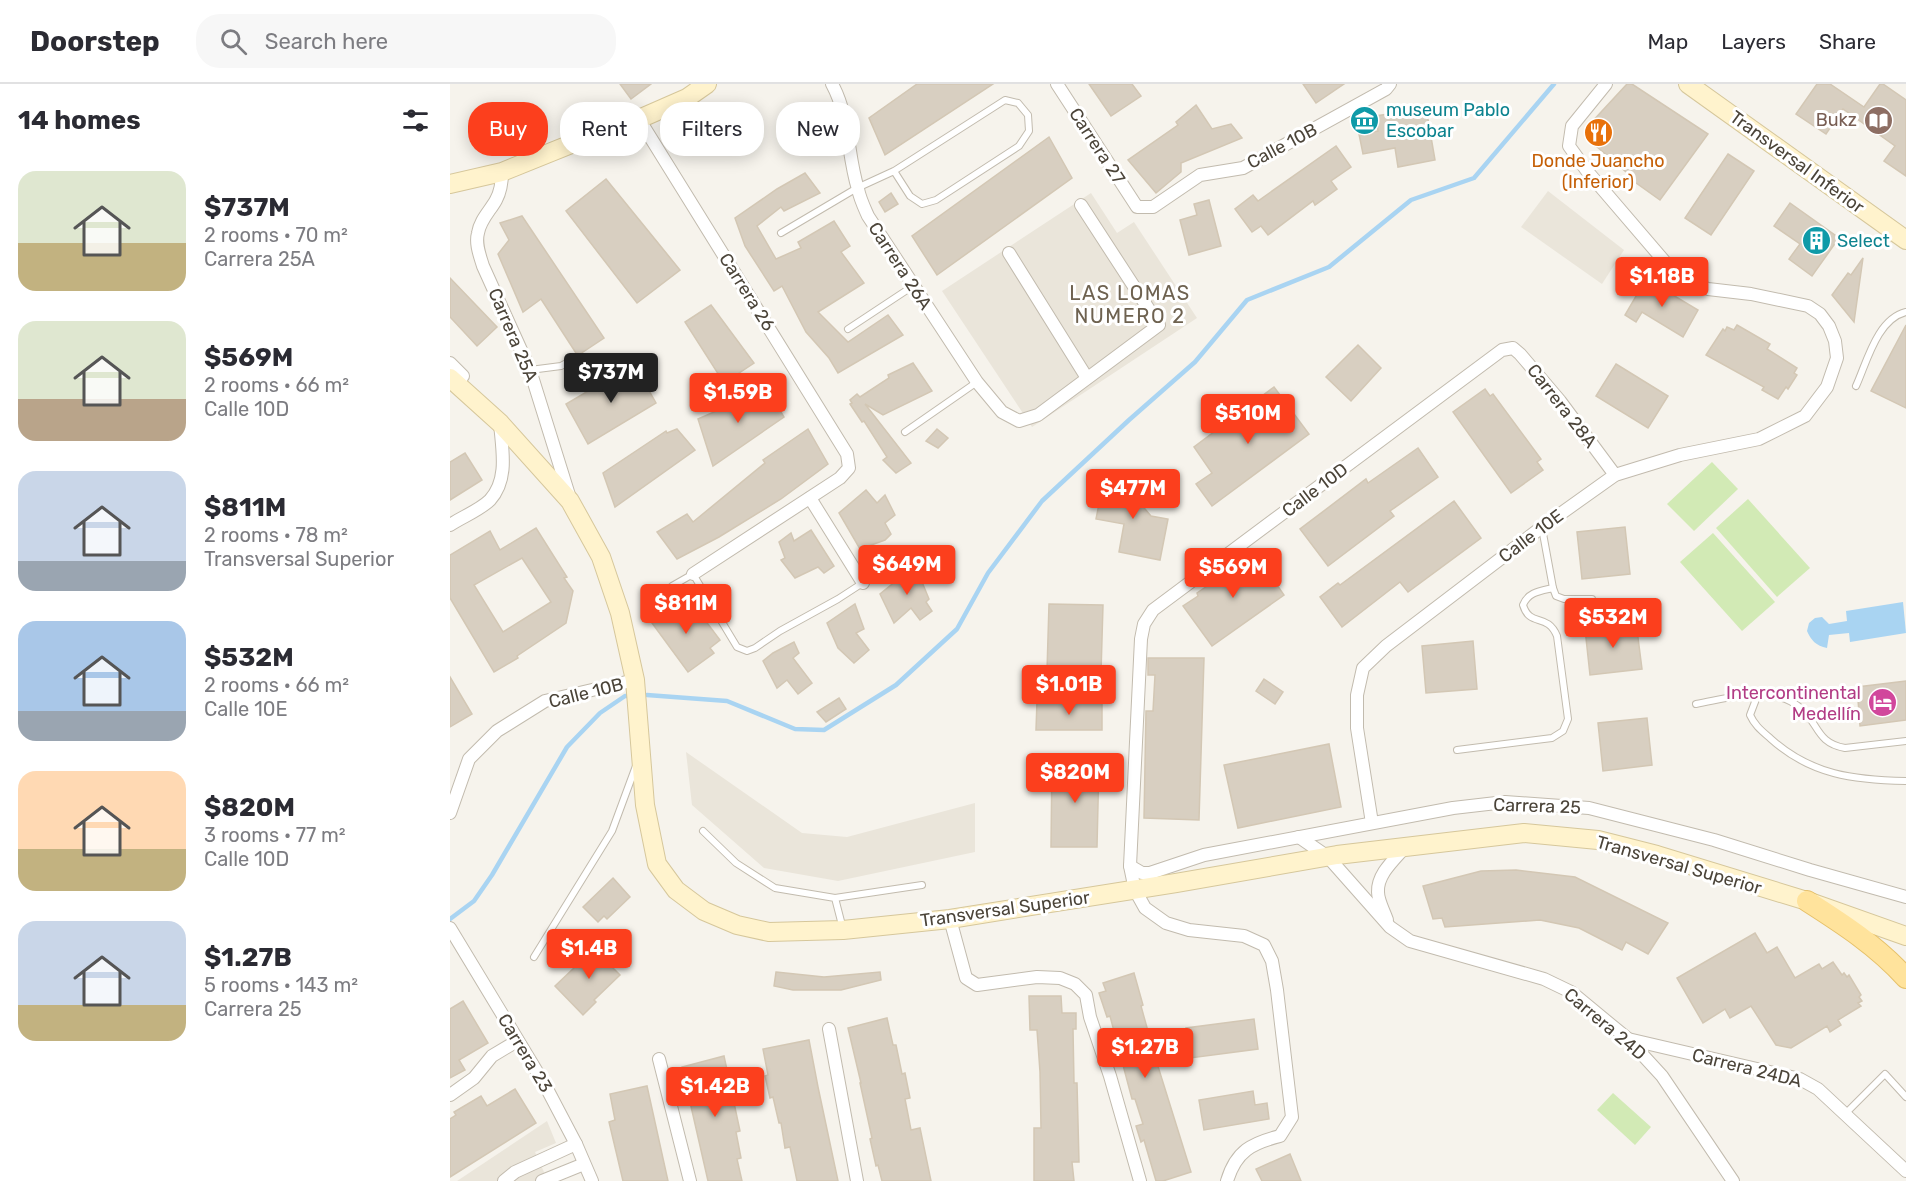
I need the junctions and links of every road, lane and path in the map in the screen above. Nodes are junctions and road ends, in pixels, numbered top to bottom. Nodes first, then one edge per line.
1 (706, 84) edge
2 (832, 84) edge
3 (1057, 84) edge
4 (1390, 84) edge
5 (1606, 84) edge
6 (1689, 84) edge
7 (648, 115) edge
8 (648, 133) edge
9 (560, 149) edge
10 (894, 171) junction
11 (502, 172) junction
12 (450, 184) edge
13 (857, 188) junction
14 (1081, 205) dead end
15 (1137, 207) joint
16 (781, 233) dead end
17 (1906, 240) edge
18 (1009, 253) dead end
19 (913, 286) junction
20 (1906, 312) edge
21 (848, 329) dead end
22 (1502, 350) joint
23 (576, 358) dead end
24 (450, 363) edge
25 (530, 370) junction
26 (1087, 378) junction
27 (977, 382) junction
28 (455, 384) edge
29 (1856, 386) dead end
30 (495, 419) junction
31 (905, 432) dead end
32 (1616, 475) junction
33 (810, 498) junction
34 (570, 501) junction
35 (450, 525) edge
36 (1542, 527) junction
37 (902, 558) dead end
38 (693, 574) junction
39 (863, 583) junction
40 (672, 586) dead end
41 (1553, 588) junction
42 (1592, 598) dead end
43 (636, 691) junction
44 (1758, 693) junction
45 (1696, 704) dead end
46 (1906, 741) edge
47 (1457, 750) dead end
48 (641, 755) junction
49 (1906, 781) edge
50 (450, 813) edge
51 (1372, 823) junction
52 (703, 831) dead end
53 (1299, 837) junction
54 (1406, 846) junction
55 (1328, 857) junction
56 (1130, 866) junction
57 (922, 885) dead end
58 (1135, 890) junction
59 (1906, 897) edge
60 (835, 898) junction
61 (1807, 902) junction
62 (950, 919) junction
63 (1390, 927) junction
64 (450, 928) edge
65 (843, 930) junction
66 (1906, 936) edge
67 (534, 957) dead end
68 (1906, 978) edge
69 (829, 1029) dead end
70 (1628, 1039) junction
71 (518, 1041) junction
72 (659, 1059) dead end
73 (450, 1095) edge
74 (1906, 1097) edge
75 (1845, 1114) junction
76 (576, 1144) junction
77 (584, 1164) junction
78 (1906, 1171) edge
79 (504, 1181) edge
80 (542, 1181) edge
81 (592, 1181) edge
82 (690, 1181) edge
83 (857, 1181) edge
84 (1140, 1181) edge
85 (1227, 1181) edge
86 (1733, 1181) edge

1 - 7 main road
2 - 13 street, Carrera 26A
3 - 15 street, Carrera 27
4 - 15 street, Calle 10B
5 - 32 street, Calle 10E
6 - 17 main road, Transversal Inferior
8 - 33 street, Carrera 26
9 - 11 main road
10 - 10 lane
10 - 13 lane
11 - 12 main road
11 - 25 street, Carrera 25A
13 - 16 lane
13 - 19 street, Carrera 26A
14 - 26 street
18 - 26 street
19 - 21 lane
19 - 27 street, Carrera 26A
20 - 29 lane
22 - 32 street, Carrera 28A
22 - 56 street, Calle 10D
23 - 25 lane
24 - 28 street
25 - 34 street, Carrera 25A
26 - 27 street, Carrera 26A
27 - 31 lane
28 - 30 main road, Transversal Superior
30 - 34 main road, Transversal Superior
30 - 35 street
32 - 36 street, Calle 10E
33 - 38 street
33 - 39 street
34 - 43 main road, Transversal Superior
36 - 41 lane
36 - 51 street, Calle 10E
37 - 39 lane
38 - 39 lane
38 - 40 lane
41 - 42 lane
41 - 47 lane
43 - 48 main road, Transversal Superior
43 - 50 street, Calle 10B
44 - 45 lane
44 - 46 lane
44 - 49 lane
48 - 65 main road, Transversal Superior
48 - 67 lane
51 - 53 street, Carrera 25
51 - 59 street, Carrera 25
52 - 60 lane
53 - 55 street, Carrera 24D
53 - 56 street, Carrera 25
54 - 55 main road, Transversal Superior
54 - 61 main road, Transversal Superior
54 - 63 street
55 - 58 main road, Transversal Superior
55 - 63 street, Carrera 24D
56 - 58 street, Calle 10D
57 - 60 lane
58 - 62 main road, Transversal Superior
58 - 85 street
60 - 65 lane
61 - 66 main road, Transversal Superior
61 - 68 main road
62 - 65 main road, Transversal Superior
62 - 84 street
63 - 70 street, Carrera 24D
64 - 71 street, Carrera 23
69 - 83 street
70 - 75 street, Carrera 24DA
70 - 86 street, Carrera 24D
71 - 73 street
71 - 76 street, Carrera 23
72 - 82 street
74 - 75 lane
75 - 78 street, Carrera 24DA
76 - 77 street, Carrera 23
76 - 79 street
77 - 80 street
77 - 81 street, Carrera 23

